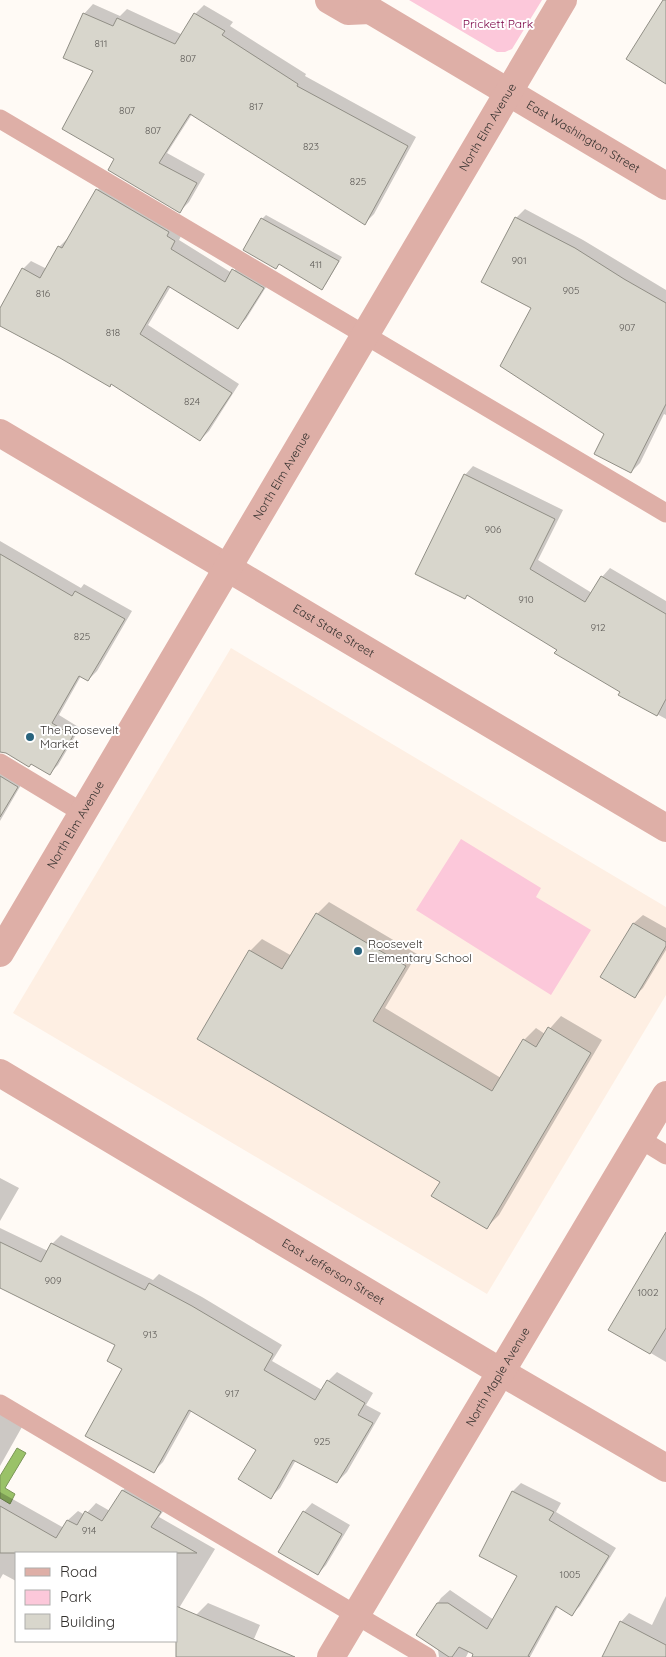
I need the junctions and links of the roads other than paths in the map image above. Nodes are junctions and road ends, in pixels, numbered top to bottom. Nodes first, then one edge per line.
1 (330, 0) edge
2 (563, 0) edge
3 (367, 5) edge
4 (508, 92) junction
5 (0, 119) edge
6 (666, 186) edge
7 (365, 335) junction
8 (0, 434) edge
9 (666, 513) edge
10 (227, 568) junction
11 (0, 763) edge
12 (83, 813) junction
13 (666, 828) edge
14 (0, 953) edge
15 (0, 1073) edge
16 (666, 1096) edge
17 (640, 1139) junction
18 (666, 1155) edge
19 (501, 1372) junction
20 (0, 1404) edge
21 (666, 1468) edge
22 (356, 1615) junction
23 (331, 1657) edge
24 (427, 1657) edge

1 - 3 street, East Washington Street
2 - 4 street, North Elm Avenue
3 - 4 street, East Washington Street
4 - 6 street, East Washington Street
4 - 7 street, North Elm Avenue
5 - 7 lane
7 - 9 lane
7 - 10 street, North Elm Avenue
8 - 10 street, East State Street
10 - 12 street, North Elm Avenue
10 - 13 street, East State Street
11 - 12 lane
12 - 14 street, North Elm Avenue
15 - 19 street, East Jefferson Street
16 - 17 street, North Maple Avenue
17 - 18 lane
17 - 19 street, North Maple Avenue
19 - 21 street, East Jefferson Street
19 - 22 street, North Maple Avenue
20 - 22 lane
22 - 23 street, North Maple Avenue
22 - 24 lane

